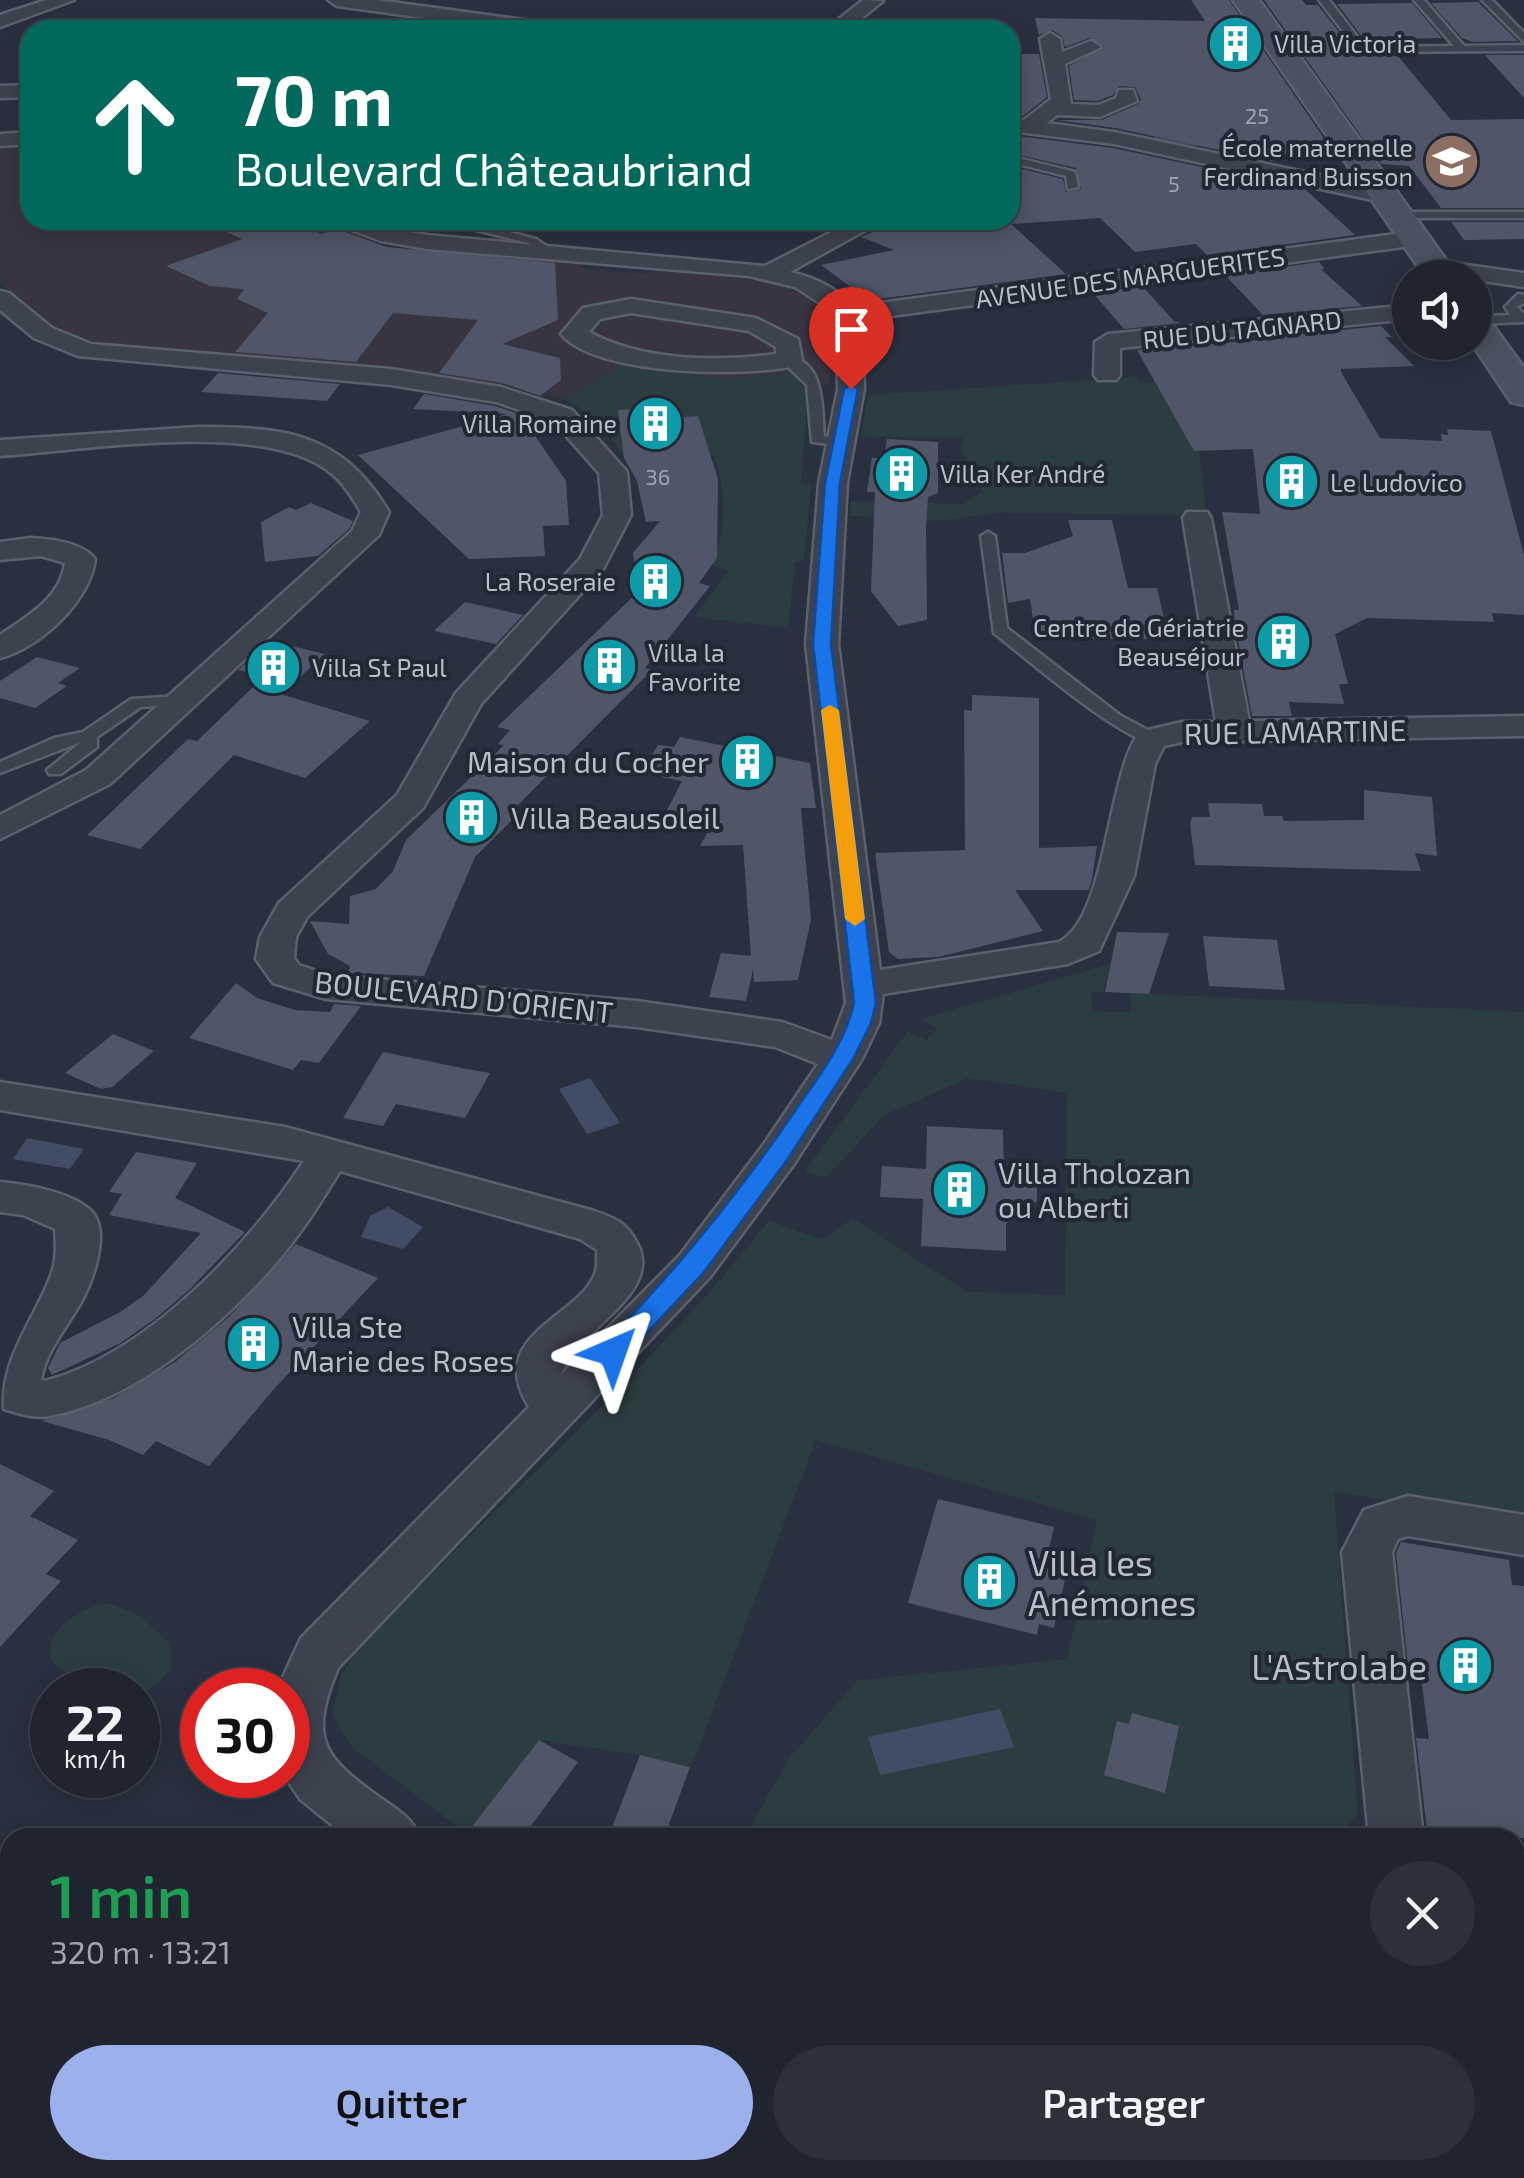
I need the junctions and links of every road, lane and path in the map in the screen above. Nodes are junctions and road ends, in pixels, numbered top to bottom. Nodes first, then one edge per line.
1 (66, 0) edge
2 (339, 0) edge
3 (1246, 0) edge
4 (1324, 0) edge
5 (1419, 0) edge
6 (1487, 0) edge
7 (874, 1) edge
8 (482, 20) edge
9 (848, 20) edge
10 (0, 21) edge
11 (1050, 38) dead end
12 (1524, 39) edge
13 (1091, 47) dead end
14 (1524, 48) edge
15 (1462, 49) junction
16 (1056, 62) junction
17 (1126, 94) dead end
18 (1036, 122) edge
19 (1020, 161) edge
20 (1072, 188) dead end
21 (1524, 216) edge
22 (1401, 217) junction
23 (370, 230) edge
24 (488, 230) edge
25 (853, 230) edge
26 (551, 253) junction
27 (1431, 260) edge
28 (770, 272) junction
29 (1492, 277) edge
30 (1524, 280) edge
31 (0, 298) edge
32 (1524, 298) edge
33 (1392, 314) edge
34 (842, 315) junction
35 (1521, 318) edge
36 (1492, 321) edge
37 (1492, 347) edge
38 (789, 360) junction
39 (1107, 375) dead end
40 (1524, 394) edge
41 (841, 443) junction
42 (0, 448) edge
43 (1197, 518) dead end
44 (988, 536) dead end
45 (0, 552) edge
46 (0, 649) edge
47 (182, 701) junction
48 (1524, 726) edge
49 (1234, 731) junction
50 (88, 736) junction
51 (1151, 739) junction
52 (0, 768) edge
53 (55, 770) dead end
54 (0, 829) edge
55 (863, 984) junction
56 (842, 1059) junction
57 (0, 1096) edge
58 (330, 1154) junction
59 (0, 1197) edge
60 (558, 1410) junction
61 (1524, 1535) edge
62 (378, 1828) edge
63 (1395, 1828) edge

1 - 10 street
2 - 8 street
3 - 22 main road
4 - 15 lane
5 - 15 lane
6 - 12 lane
7 - 9 street
11 - 16 street
13 - 16 street
14 - 15 lane
16 - 18 street
17 - 18 street
18 - 22 street
19 - 20 lane
21 - 22 lane
22 - 27 main road
22 - 34 street, AVENUE DES MARGUERITES
23 - 26 street
24 - 26 lane
25 - 28 street
26 - 28 street
28 - 34 street
29 - 30 street
31 - 56 street, BOULEVARD D'ORIENT
32 - 35 lane
33 - 39 street, RUE DU TAGNARD
34 - 41 street
35 - 36 lane
37 - 40 main road
38 - 38 street
38 - 41 lane
41 - 55 street
42 - 47 street
43 - 49 street
44 - 51 lane
45 - 46 street
47 - 50 lane
47 - 54 street
48 - 49 street, RUE LAMARTINE
49 - 51 street, RUE LAMARTINE
50 - 52 lane
50 - 53 lane
51 - 55 street, RUE LAMARTINE
55 - 56 street
56 - 60 street
57 - 58 street
58 - 59 street
58 - 60 street
60 - 62 street
61 - 63 street

